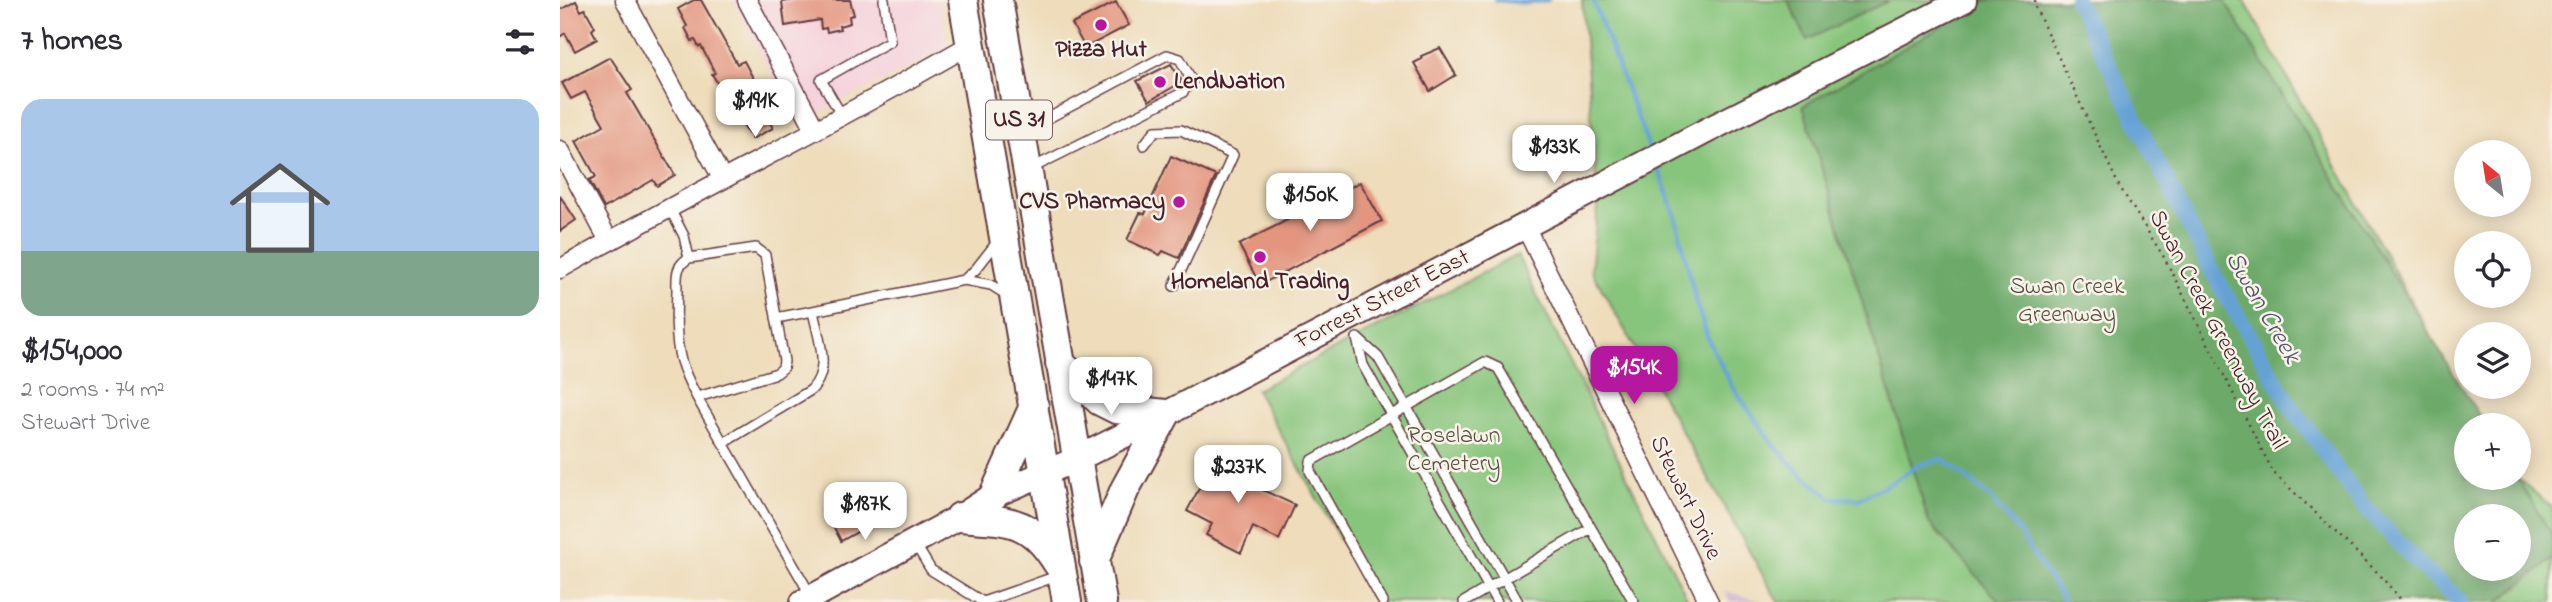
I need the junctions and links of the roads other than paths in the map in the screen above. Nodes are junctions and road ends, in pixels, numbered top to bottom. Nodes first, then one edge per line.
1 (625, 0) edge
2 (747, 0) edge
3 (884, 0) edge
4 (963, 0) edge
5 (998, 0) edge
6 (1964, 0) edge
7 (971, 44) junction
8 (842, 116) junction
9 (815, 129) junction
10 (1021, 132) junction
11 (1144, 145) dead end
12 (560, 150) edge
13 (1027, 170) junction
14 (722, 178) junction
15 (669, 207) junction
16 (1016, 223) junction
17 (1525, 226) junction
18 (609, 241) junction
19 (689, 258) junction
20 (560, 269) edge
21 (964, 280) junction
22 (1174, 286) dead end
23 (1016, 302) junction
24 (813, 311) junction
25 (776, 318) junction
26 (1352, 329) junction
27 (1060, 363) junction
28 (698, 397) junction
29 (1034, 406) junction
30 (1409, 407) junction
31 (1166, 414) junction
32 (1393, 416) junction
33 (723, 443) junction
34 (1077, 460) junction
35 (1046, 472) junction
36 (994, 495) junction
37 (960, 517) junction
38 (1591, 528) junction
39 (914, 542) junction
40 (1094, 561) junction
41 (1061, 571) junction
42 (1505, 579) junction
43 (1489, 588) junction
44 (1015, 597) edge
45 (808, 600) edge
46 (983, 602) edge
47 (1067, 602) edge
48 (1102, 602) edge
49 (1383, 602) edge
50 (1464, 602) edge
51 (1497, 602) edge
52 (1518, 602) edge
53 (1634, 602) edge
54 (1709, 602) edge

1 - 14 street
2 - 9 street
3 - 8 lane
4 - 7 main road, US 31
5 - 10 main road, US 31
6 - 17 street, Forrest Street East
7 - 8 street
7 - 16 main road, US 31
8 - 9 street
9 - 14 street
10 - 13 main road, US 31
10 - 13 lane
11 - 22 lane
12 - 18 street
13 - 16 main road, US 31
14 - 15 street
15 - 18 street
15 - 19 lane
16 - 21 lane
16 - 23 main road, US 31
16 - 27 main road, US 31
17 - 26 street, Forrest Street East
17 - 54 street, Stewart Drive
18 - 20 street
19 - 25 lane
19 - 28 lane
21 - 23 lane
21 - 24 lane
23 - 29 main road, US 31
24 - 25 lane
24 - 33 lane
25 - 28 lane
26 - 30 lane
26 - 31 street, Forrest Street East
26 - 32 lane
27 - 31 main road
27 - 34 main road, US 31
28 - 33 lane
29 - 35 main road, US 31
29 - 36 main road
30 - 32 lane
30 - 38 lane
30 - 42 lane
31 - 34 street, Forrest Street East
31 - 40 main road
32 - 43 lane
32 - 49 lane
33 - 45 lane
34 - 35 street, Forrest Street East
34 - 40 main road, US 31
35 - 36 street, Forrest Street East
35 - 41 main road, US 31
36 - 37 street, Forrest Street East
37 - 39 street, Forrest Street East
37 - 41 main road
38 - 42 lane
38 - 53 lane
39 - 45 street, Forrest Street East
39 - 46 lane
40 - 48 main road, US 31
41 - 44 lane
41 - 47 main road, US 31
42 - 43 lane
42 - 52 lane
43 - 50 lane
43 - 51 lane
44 - 46 lane

